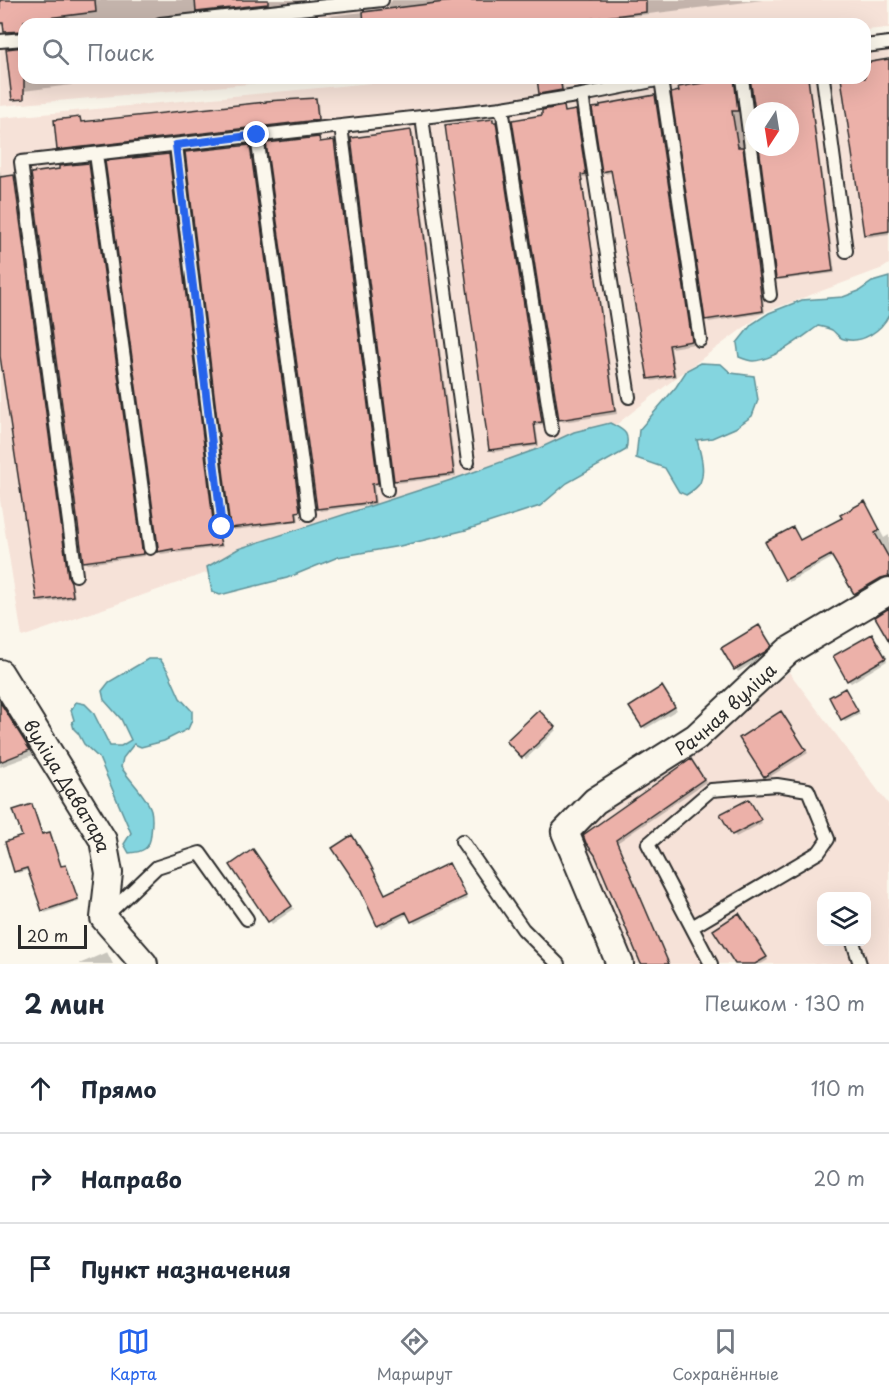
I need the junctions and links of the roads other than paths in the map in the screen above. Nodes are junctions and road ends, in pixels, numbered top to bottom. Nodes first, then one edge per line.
1 (382, 0) edge
2 (216, 18) edge
3 (18, 40) edge
4 (0, 41) edge
5 (889, 43) edge
6 (871, 45) edge
7 (637, 84) edge
8 (665, 84) edge
9 (743, 84) edge
10 (824, 84) edge
11 (582, 94) junction
12 (502, 108) junction
13 (422, 117) junction
14 (341, 126) junction
15 (257, 135) junction
16 (176, 145) junction
17 (96, 154) junction
18 (846, 251) dead end
19 (770, 295) dead end
20 (700, 340) dead end
21 (629, 397) dead end
22 (552, 430) dead end
23 (468, 462) dead end
24 (387, 490) dead end
25 (309, 514) dead end
26 (222, 527) dead end
27 (150, 548) dead end
28 (76, 575) dead end
29 (889, 591) edge
30 (0, 673) edge
31 (462, 841) dead end
32 (104, 918) junction
33 (247, 920) dead end
34 (692, 927) junction
35 (854, 946) edge
36 (144, 964) edge
37 (558, 964) edge
38 (620, 964) edge
39 (711, 964) edge
40 (860, 964) edge

1 - 2 lane
3 - 4 lane
5 - 6 lane
7 - 11 lane
8 - 20 lane
9 - 19 lane
10 - 18 lane
11 - 12 lane
11 - 21 lane
12 - 13 lane
12 - 22 lane
13 - 14 lane
13 - 23 lane
14 - 15 lane
14 - 24 lane
15 - 16 lane
15 - 25 lane
16 - 17 lane
16 - 26 lane
17 - 27 lane
17 - 28 lane
29 - 38 street, Рачная вуліца
30 - 32 street, вуліца Даватара
31 - 37 lane
32 - 33 lane
32 - 36 street
34 - 34 lane
34 - 39 lane
35 - 40 lane

